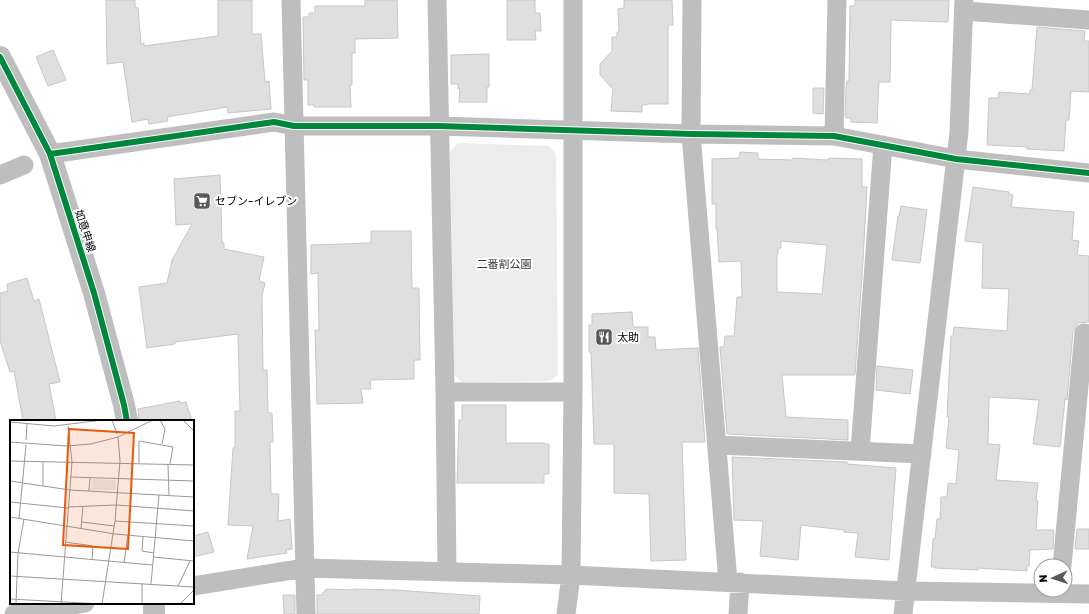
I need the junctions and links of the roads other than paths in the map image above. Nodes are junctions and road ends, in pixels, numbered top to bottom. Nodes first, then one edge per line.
1 (291, 0) edge
2 (437, 0) edge
3 (573, 0) edge
4 (692, 0) edge
5 (836, 0) edge
6 (964, 6) edge
7 (1089, 20) edge
8 (0, 57) edge
9 (294, 126) junction
10 (439, 126) junction
11 (573, 129) junction
12 (691, 134) junction
13 (834, 136) junction
14 (883, 146) junction
15 (50, 154) junction
16 (956, 159) junction
17 (24, 165) dead end
18 (1089, 173) edge
19 (0, 175) edge
20 (1089, 334) edge
21 (445, 392) junction
22 (573, 392) junction
23 (127, 420) edge
24 (717, 445) junction
25 (860, 451) junction
26 (922, 454) junction
27 (1063, 558) edge
28 (305, 568) junction
29 (447, 572) junction
30 (571, 575) junction
31 (734, 582) junction
32 (194, 586) edge
33 (906, 591) junction
34 (1033, 592) edge
35 (1073, 593) edge
36 (1089, 594) edge
37 (79, 604) edge
38 (14, 614) edge
39 (306, 614) edge
40 (566, 614) edge
41 (738, 614) edge
42 (904, 614) edge

1 - 9 street
2 - 10 street
3 - 11 street
4 - 12 street
5 - 13 street
6 - 7 street
6 - 16 street
8 - 15 street, 如意申線
9 - 10 street
9 - 15 street
9 - 28 street
10 - 11 street
10 - 21 street
11 - 12 street
11 - 22 street
12 - 13 street
12 - 24 street
13 - 14 street
14 - 16 street
14 - 25 street
15 - 23 street, 如意申線
16 - 18 street
16 - 26 street
17 - 19 street
20 - 27 street
21 - 22 street
21 - 29 street
22 - 30 street
24 - 25 street
24 - 31 street
25 - 26 street
26 - 33 street
28 - 29 street
28 - 32 street
28 - 39 street
29 - 30 street
30 - 31 street
30 - 40 street
31 - 33 street
31 - 41 street
33 - 34 street
33 - 42 street
35 - 36 street
37 - 38 street

